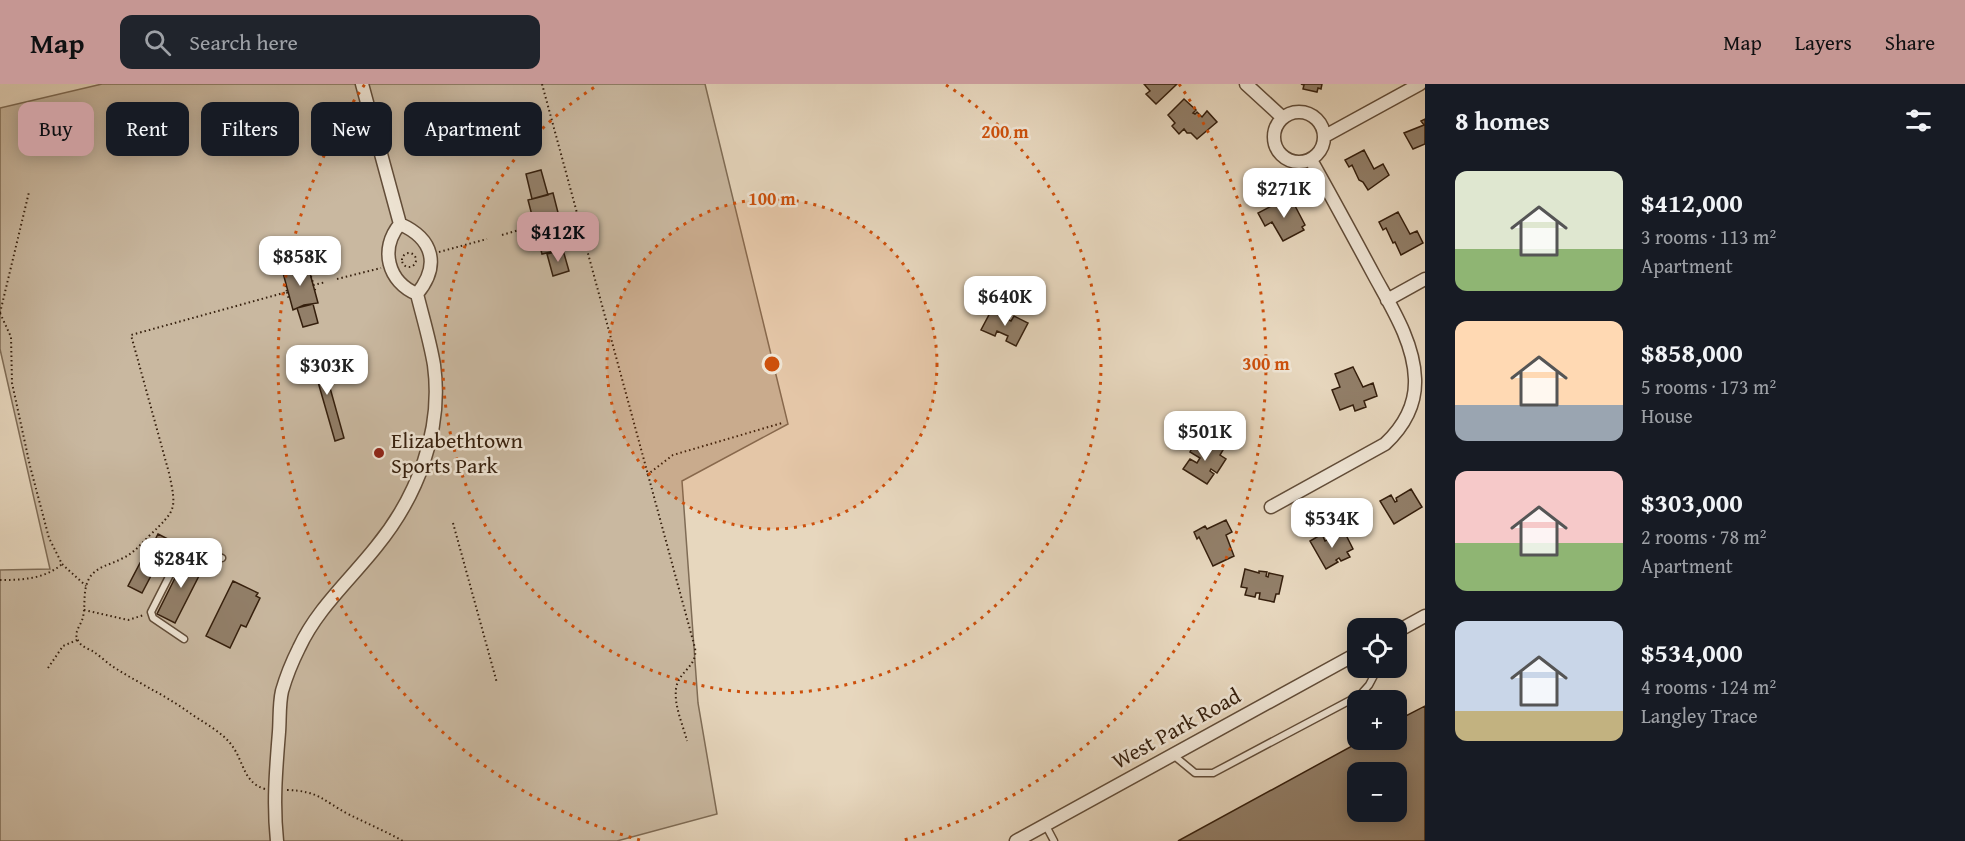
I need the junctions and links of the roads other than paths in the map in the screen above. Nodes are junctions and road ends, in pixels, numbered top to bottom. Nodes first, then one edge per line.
1 (362, 84) edge
2 (1246, 84) edge
3 (1420, 84) edge
4 (1283, 118) junction
5 (1325, 136) junction
6 (1311, 160) junction
7 (400, 224) junction
8 (1425, 279) edge
9 (417, 294) junction
10 (1387, 300) junction
11 (1271, 507) dead end
12 (222, 558) dead end
13 (1425, 616) edge
14 (1407, 626) edge
15 (184, 639) dead end
16 (1347, 659) edge
17 (1373, 678) edge
18 (1171, 754) junction
19 (1045, 824) junction
20 (277, 841) edge
21 (1016, 841) edge
22 (1054, 841) edge

1 - 7 street
2 - 4 street
3 - 5 street
4 - 5 street
4 - 6 street
5 - 6 street
6 - 10 street
7 - 9 street
7 - 9 street
8 - 10 street
9 - 20 street
10 - 11 street
12 - 15 lane
13 - 14 street
16 - 18 street, West Park Road
17 - 18 lane
18 - 19 street, West Park Road
19 - 21 street, West Park Road
19 - 22 lane

